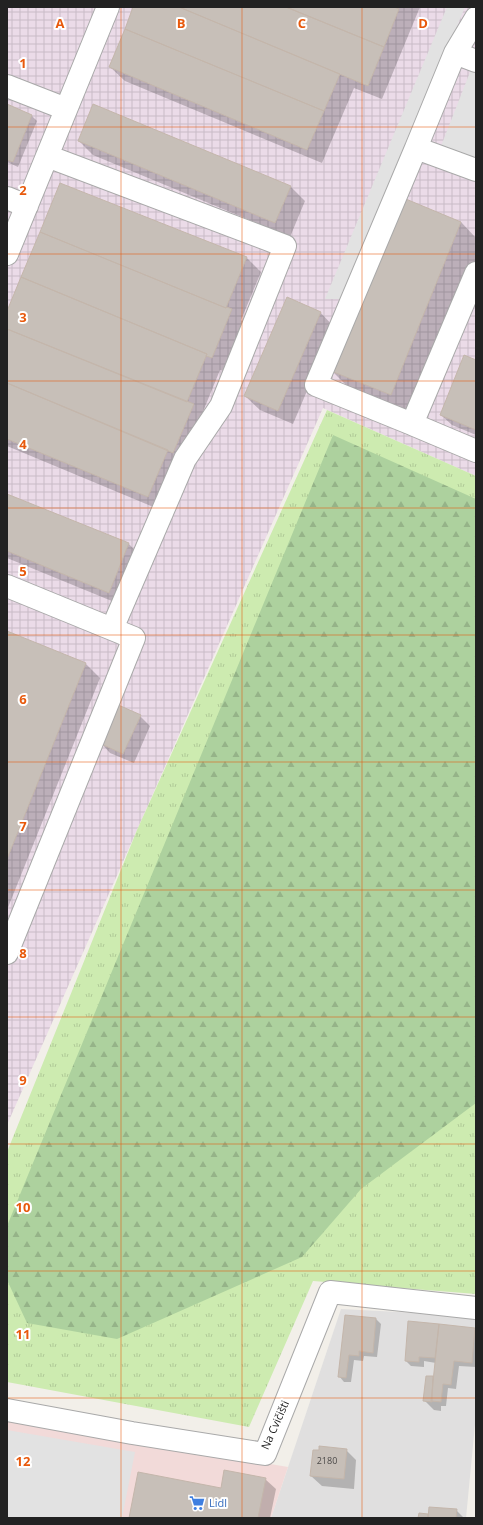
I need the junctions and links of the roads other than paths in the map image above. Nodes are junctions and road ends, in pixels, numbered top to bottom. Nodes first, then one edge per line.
1 (108, 7) edge
2 (476, 18) edge
3 (455, 53) junction
4 (476, 61) edge
5 (7, 86) edge
6 (66, 109) junction
7 (416, 148) junction
8 (47, 156) junction
9 (476, 170) edge
10 (17, 202) edge
11 (7, 254) edge
12 (473, 285) edge
13 (412, 424) junction
14 (476, 451) edge
15 (7, 586) edge
16 (112, 629) junction
17 (7, 953) edge
18 (476, 1308) edge
19 (7, 1410) edge

1 - 6 street
2 - 3 street
3 - 4 street
3 - 7 street
5 - 6 street
6 - 8 street
7 - 9 street
7 - 13 street
8 - 10 street
8 - 16 street
10 - 11 street
12 - 13 street
13 - 14 street
15 - 16 street
16 - 17 street
18 - 19 street, Na Cvičišti

